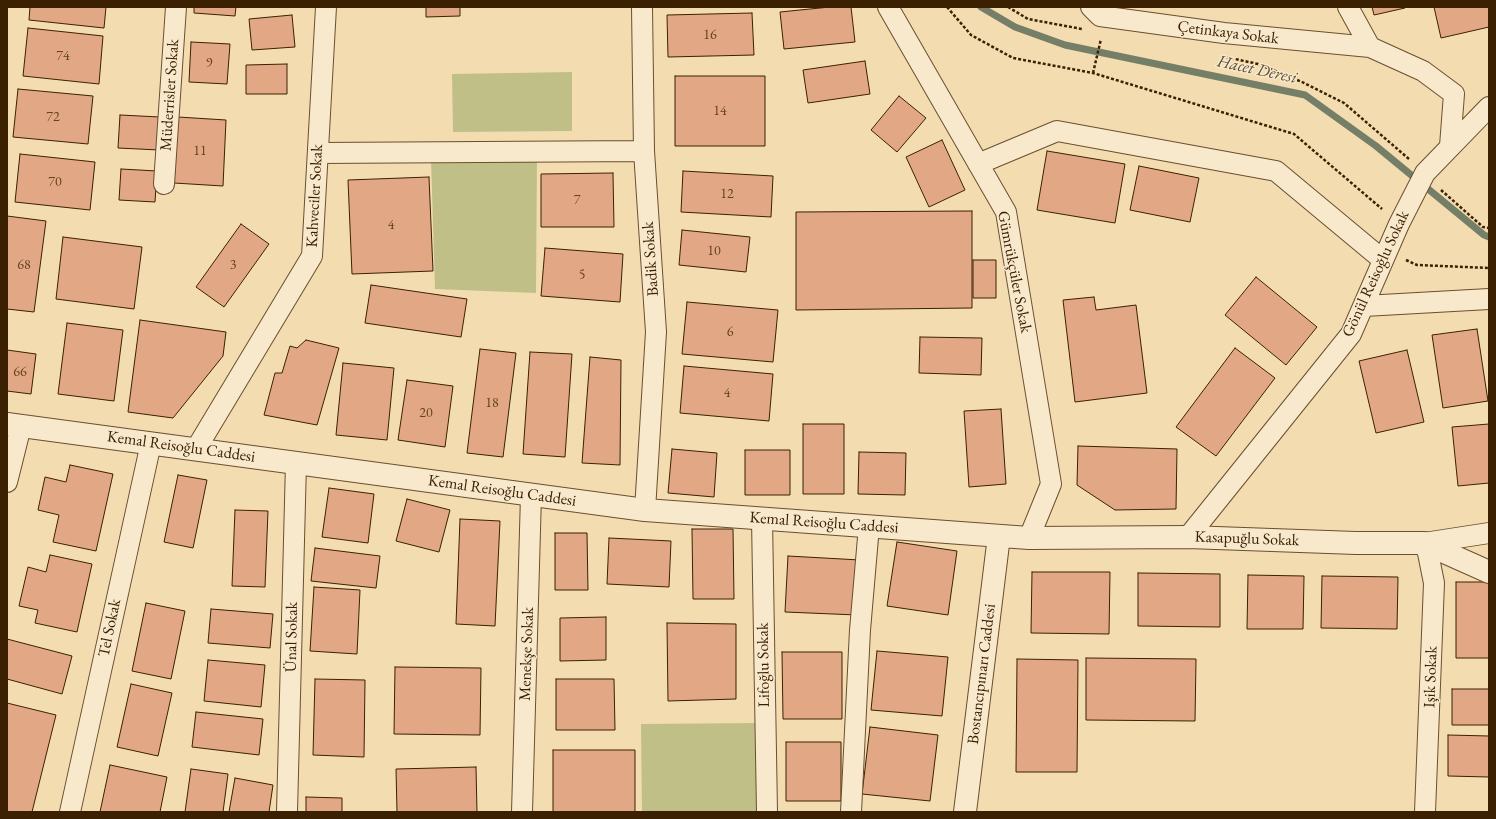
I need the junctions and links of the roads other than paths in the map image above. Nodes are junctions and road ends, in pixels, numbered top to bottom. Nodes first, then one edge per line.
1 (176, 7) edge
2 (326, 7) edge
3 (642, 7) edge
4 (888, 7) edge
5 (1091, 7) edge
6 (1348, 7) edge
7 (1370, 47) junction
8 (1489, 106) edge
9 (1450, 146) junction
10 (644, 151) junction
11 (318, 153) junction
12 (978, 164) junction
13 (164, 184) dead end
14 (1386, 255) junction
15 (1489, 299) edge
16 (1364, 306) junction
17 (14, 425) edge
18 (151, 443) junction
19 (196, 450) junction
20 (296, 463) junction
21 (7, 482) edge
22 (531, 495) junction
23 (645, 510) junction
24 (762, 519) junction
25 (869, 526) junction
26 (1489, 533) edge
27 (999, 536) junction
28 (1188, 537) junction
29 (1029, 538) junction
30 (1424, 543) junction
31 (1489, 572) edge
32 (70, 812) edge
33 (287, 812) edge
34 (522, 812) edge
35 (767, 812) edge
36 (851, 812) edge
37 (966, 812) edge
38 (1425, 812) edge

1 - 13 street, Müderrisler Sokak
2 - 11 street, Kahveciler Sokak
3 - 10 street, Badik Sokak
4 - 12 street, Gümrükçüler Sokak
5 - 7 street, Çetinkaya Sokak
6 - 7 street
7 - 9 street, Çetinkaya Sokak
8 - 9 street, Gönül Reisoğlu Sokak
9 - 14 street, Gönül Reisoğlu Sokak
10 - 11 street
10 - 23 street, Badik Sokak
11 - 19 street, Kahveciler Sokak
12 - 14 street
12 - 29 street, Gümrükçüler Sokak
14 - 16 street, Gönül Reisoğlu Sokak
15 - 16 street
16 - 28 street, Gönül Reisoğlu Sokak
17 - 18 street, Kemal Reisoğlu Caddesi
17 - 21 street
18 - 19 street, Kemal Reisoğlu Caddesi
18 - 32 street, Tel Sokak
19 - 20 street, Kemal Reisoğlu Caddesi
20 - 22 street, Kemal Reisoğlu Caddesi
20 - 33 street, Ünal Sokak
22 - 23 street, Kemal Reisoğlu Caddesi
22 - 34 street, Menekşe Sokak
23 - 24 street, Kemal Reisoğlu Caddesi
24 - 25 street, Kemal Reisoğlu Caddesi
24 - 35 street, Lifoğlu Sokak
25 - 27 street, Kemal Reisoğlu Caddesi
25 - 36 street
26 - 30 street
27 - 29 street, Kasapuğlu Sokak
27 - 37 street, Bostancıpınarı Caddesi
28 - 29 street, Kasapuğlu Sokak
28 - 30 street, Kasapuğlu Sokak
30 - 31 street, Kasapuğlu Sokak
30 - 38 street, Işik Sokak

